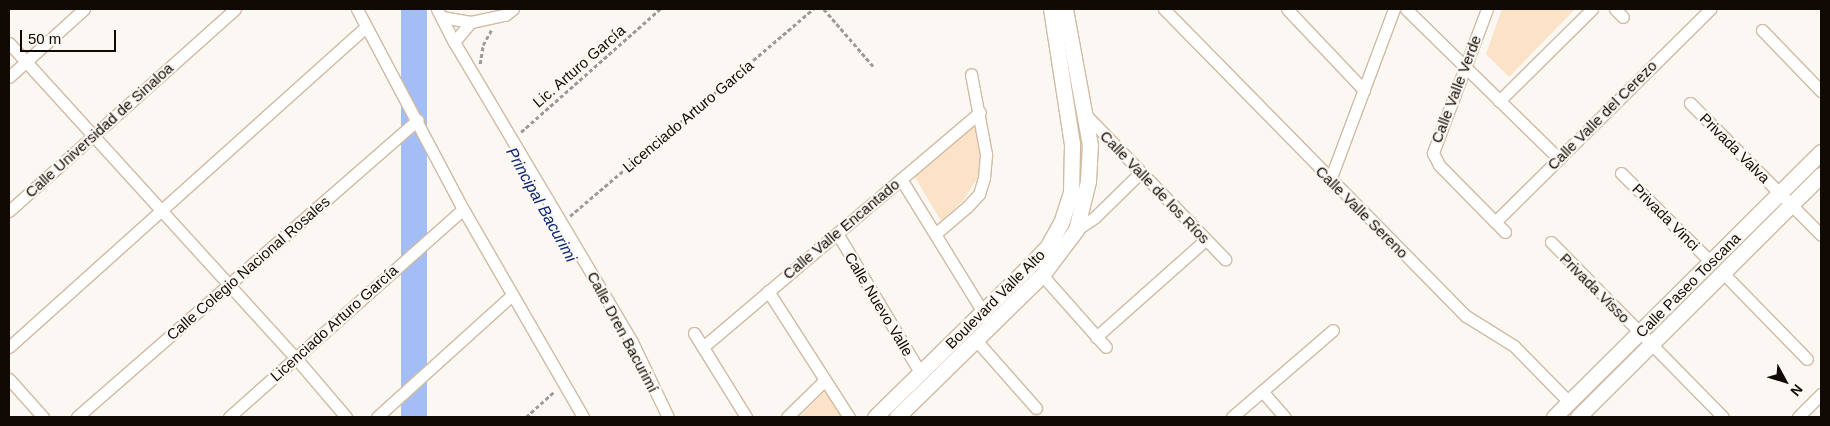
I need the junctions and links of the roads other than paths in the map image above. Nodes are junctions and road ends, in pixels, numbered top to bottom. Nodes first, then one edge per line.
1 (84, 9) edge
2 (235, 9) edge
3 (357, 9) edge
4 (1050, 9) edge
5 (1065, 9) edge
6 (1164, 9) edge
7 (1287, 9) edge
8 (1394, 9) edge
9 (1406, 9) edge
10 (1486, 9) edge
11 (1592, 9) edge
12 (1710, 9) edge
13 (509, 12) edge
14 (439, 13) edge
15 (470, 22) junction
16 (366, 27) junction
17 (1762, 30) dead end
18 (454, 42) junction
19 (9, 43) edge
20 (26, 62) junction
21 (1464, 68) junction
22 (972, 74) dead end
23 (9, 77) edge
24 (1364, 90) junction
25 (1821, 91) edge
26 (1499, 101) junction
27 (1690, 103) dead end
28 (980, 112) junction
29 (1084, 114) junction
30 (418, 120) junction
31 (93, 135) junction
32 (1821, 152) edge
33 (1559, 159) junction
34 (1140, 173) junction
35 (1621, 173) dead end
36 (1821, 175) edge
37 (901, 179) junction
38 (1330, 180) junction
39 (1780, 193) junction
40 (1791, 204) junction
41 (463, 209) junction
42 (9, 210) edge
43 (160, 210) junction
44 (1495, 222) junction
45 (1076, 230) junction
46 (1505, 232) dead end
47 (837, 233) junction
48 (935, 234) junction
49 (1821, 234) edge
50 (1204, 241) junction
51 (1551, 242) dead end
52 (1225, 259) dead end
53 (1711, 262) junction
54 (1723, 273) junction
55 (1042, 275) junction
56 (228, 286) junction
57 (768, 291) junction
58 (512, 295) junction
59 (987, 318) junction
60 (1333, 330) dead end
61 (694, 333) dead end
62 (1640, 333) junction
63 (1096, 337) junction
64 (975, 339) junction
65 (1652, 344) junction
66 (9, 347) edge
67 (703, 347) junction
68 (1106, 347) dead end
69 (295, 357) junction
70 (1807, 359) dead end
71 (921, 374) junction
72 (9, 380) edge
73 (825, 380) junction
74 (1262, 391) junction
75 (1821, 394) edge
76 (1570, 403) junction
77 (1036, 408) dead end
78 (1583, 416) edge
79 (43, 417) edge
80 (77, 417) edge
81 (229, 417) edge
82 (346, 417) edge
83 (378, 417) edge
84 (583, 417) edge
85 (668, 417) edge
86 (746, 417) edge
87 (786, 417) edge
88 (849, 417) edge
89 (876, 417) edge
90 (897, 417) edge
91 (1232, 417) edge
92 (1285, 417) edge
93 (1554, 417) edge
94 (1723, 417) edge
95 (1798, 417) edge

1 - 20 street
2 - 31 street, Calle Universidad de Sinaloa
3 - 16 street
4 - 59 street, Boulevard Valle Alto
5 - 29 street, Boulevard Valle Alto
6 - 38 street, Calle Valle Sereno
7 - 24 street
8 - 24 street
9 - 21 street
10 - 21 street, Calle Valle Verde
11 - 26 street
12 - 33 street, Calle Valle del Cerezo
13 - 15 street
14 - 15 street
14 - 18 street, Calle Dren Bacurimí
15 - 18 street
16 - 30 street
16 - 43 street
17 - 25 street
18 - 85 street, Calle Dren Bacurimí
19 - 20 street
20 - 23 street
20 - 31 street
21 - 26 street
21 - 44 street, Calle Valle Verde
22 - 28 street
24 - 38 street
26 - 33 street
27 - 39 street, Privada Valva
28 - 37 street, Calle Valle Encantado
28 - 48 street
29 - 34 street, Calle Valle de los Ríos
29 - 45 street, Boulevard Valle Alto
30 - 41 street
30 - 56 street, Calle Colegio Nacional Rosales
31 - 42 street, Calle Universidad de Sinaloa
31 - 43 street
32 - 39 street, Calle Paseo Toscana
33 - 44 street, Calle Valle del Cerezo
34 - 45 street
34 - 50 street, Calle Valle de los Ríos
35 - 53 street, Privada Vinci
36 - 40 street, Calle Paseo Toscana
37 - 47 street, Calle Valle Encantado
37 - 48 street
38 - 76 street, Calle Valle Sereno
39 - 40 street, Privada Valva
39 - 53 street, Calle Paseo Toscana
40 - 49 street, Privada Valva
40 - 54 street, Calle Paseo Toscana
41 - 58 street
41 - 69 street, Licenciado Arturo García
43 - 56 street
43 - 66 street
44 - 46 street, Calle Valle Verde
45 - 55 street, Boulevard Valle Alto
47 - 57 street, Calle Valle Encantado
47 - 71 street, Calle Nuevo Valle
48 - 59 street
50 - 52 street, Calle Valle de los Ríos
50 - 63 street
51 - 62 street, Privada Visso
53 - 62 street, Calle Paseo Toscana
54 - 65 street, Calle Paseo Toscana
54 - 70 street
55 - 59 street, Boulevard Valle Alto
55 - 63 street
56 - 69 street
56 - 80 street, Calle Colegio Nacional Rosales
57 - 67 street, Calle Valle Encantado
57 - 73 street
58 - 83 street
58 - 84 street
59 - 64 street, Boulevard Valle Alto
59 - 71 street, Boulevard Valle Alto
60 - 74 street
61 - 67 street
62 - 65 street, Privada Visso
62 - 76 street, Calle Paseo Toscana
63 - 68 street
64 - 77 street
64 - 90 street, Boulevard Valle Alto
65 - 78 street, Calle Paseo Toscana
65 - 94 street, Privada Visso
67 - 86 street
69 - 81 street, Licenciado Arturo García
69 - 82 street
71 - 89 street, Boulevard Valle Alto
72 - 79 street
73 - 87 street
73 - 88 street
74 - 91 street
74 - 92 street
75 - 95 street
76 - 93 street, Calle Paseo Toscana

